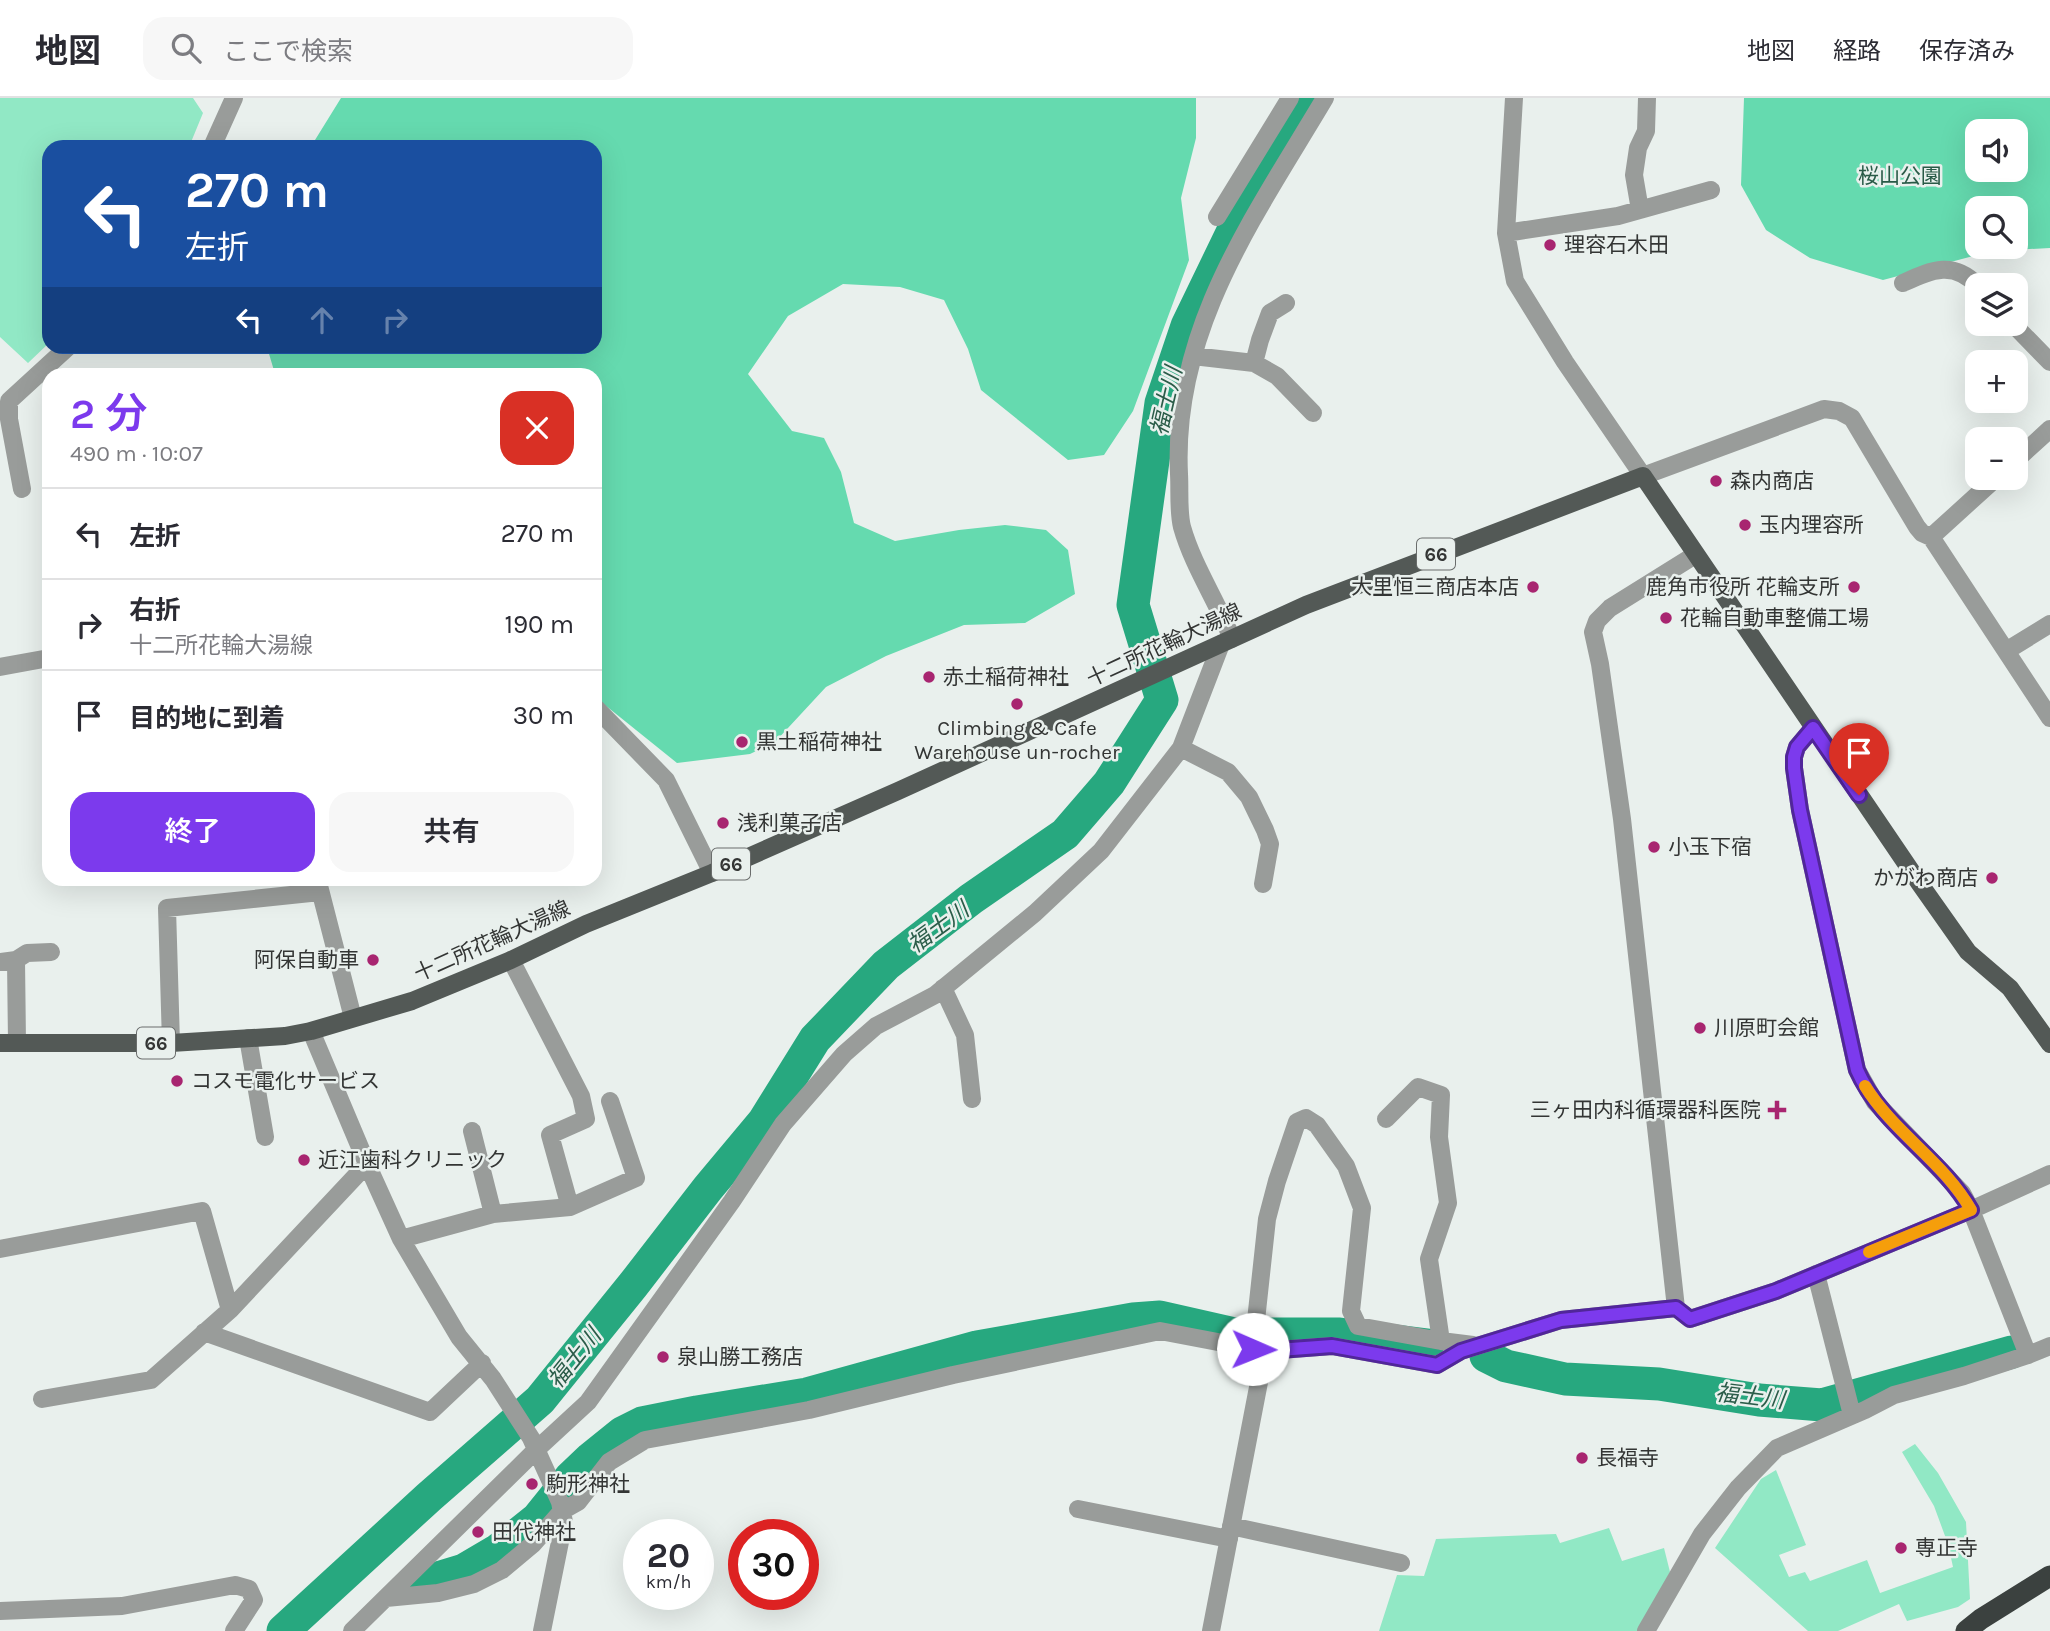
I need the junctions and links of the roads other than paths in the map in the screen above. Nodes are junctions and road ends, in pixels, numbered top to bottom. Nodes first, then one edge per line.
1 (1290, 98) edge
2 (1325, 98) edge
3 (1514, 98) edge
4 (1647, 98) edge
5 (226, 101) edge
6 (214, 140) edge
7 (1711, 190) dead end
8 (1640, 210) junction
9 (1217, 217) dead end
10 (1506, 233) junction
11 (1965, 275) edge
12 (1903, 284) dead end
13 (1286, 303) dead end
14 (2025, 336) edge
15 (60, 354) edge
16 (1193, 356) junction
17 (2050, 362) edge
18 (1254, 363) junction
19 (45, 368) edge
20 (42, 371) edge
21 (1313, 413) dead end
22 (2050, 429) edge
23 (2028, 449) edge
24 (1643, 476) junction
25 (22, 489) dead end
26 (1983, 490) edge
27 (1931, 537) junction
28 (1695, 555) junction
29 (2050, 624) edge
30 (1227, 641) junction
31 (2006, 650) junction
32 (42, 659) edge
33 (0, 667) edge
34 (602, 714) edge
35 (2050, 718) edge
36 (1813, 728) junction
37 (1181, 748) junction
38 (712, 873) junction
39 (1263, 884) dead end
40 (312, 886) edge
41 (319, 886) edge
42 (51, 952) dead end
43 (511, 960) junction
44 (8, 961) edge
45 (943, 988) junction
46 (353, 1018) junction
47 (311, 1031) junction
48 (248, 1038) junction
49 (8, 1043) edge
50 (171, 1043) junction
51 (2050, 1044) edge
52 (972, 1099) dead end
53 (610, 1101) dead end
54 (1386, 1119) dead end
55 (472, 1131) dead end
56 (265, 1137) dead end
57 (366, 1164) junction
58 (2050, 1174) edge
59 (570, 1206) junction
60 (1971, 1210) junction
61 (493, 1214) junction
62 (401, 1239) junction
63 (0, 1249) edge
64 (1816, 1274) junction
65 (1676, 1308) junction
66 (230, 1310) junction
67 (204, 1332) junction
68 (1441, 1341) junction
69 (1480, 1346) junction
70 (2050, 1346) edge
71 (1259, 1350) junction
72 (2028, 1355) junction
73 (482, 1363) junction
74 (42, 1399) dead end
75 (1852, 1414) junction
76 (534, 1444) junction
77 (561, 1507) junction
78 (1078, 1509) dead end
79 (1230, 1532) junction
80 (1401, 1563) dead end
81 (2050, 1576) edge
82 (386, 1598) junction
83 (0, 1611) edge
84 (234, 1631) edge
85 (352, 1631) edge
86 (542, 1631) edge
87 (1211, 1631) edge
88 (1646, 1631) edge
89 (1966, 1631) edge

1 - 9 street
2 - 16 street
3 - 10 street
4 - 8 street
5 - 6 street
7 - 8 street
8 - 10 street
10 - 24 street
11 - 12 street
13 - 18 street
14 - 17 street
15 - 19 street
16 - 18 street
16 - 30 street
18 - 21 street
20 - 25 street
22 - 23 street
24 - 27 street
24 - 28 main road
24 - 30 main road, 十二所花輪大湯線 / 66
26 - 27 street
27 - 31 street
28 - 36 main road
28 - 65 street
29 - 31 street
30 - 37 street
30 - 38 main road, 十二所花輪大湯線 / 66
31 - 35 street
32 - 33 street
34 - 38 street
36 - 51 main road
36 - 60 street
37 - 39 street
37 - 45 street
38 - 43 main road, 十二所花輪大湯線 / 66
40 - 50 street
41 - 46 street
42 - 44 street
43 - 46 main road, 十二所花輪大湯線 / 66
43 - 59 street
44 - 49 street
45 - 52 street
45 - 76 street
46 - 47 main road, 十二所花輪大湯線 / 66
47 - 48 main road, 十二所花輪大湯線 / 66
47 - 57 street
48 - 50 main road, 十二所花輪大湯線 / 66
48 - 56 street
49 - 50 main road, 十二所花輪大湯線 / 66
53 - 59 street
54 - 68 street
55 - 61 street
57 - 62 street
57 - 66 street
58 - 60 street
59 - 61 street
60 - 64 street
60 - 72 street
61 - 62 street
62 - 73 street
63 - 66 street
64 - 65 street
64 - 75 street
65 - 69 street
66 - 67 street
67 - 73 street
67 - 74 street
68 - 69 street
68 - 71 street
69 - 71 street
70 - 72 street
71 - 77 street
71 - 79 street
72 - 75 street
73 - 76 street
75 - 88 street
76 - 77 street
76 - 82 street
77 - 82 street
77 - 86 street
78 - 79 street
79 - 80 street
79 - 87 street
81 - 89 highway
82 - 85 street
83 - 84 street

